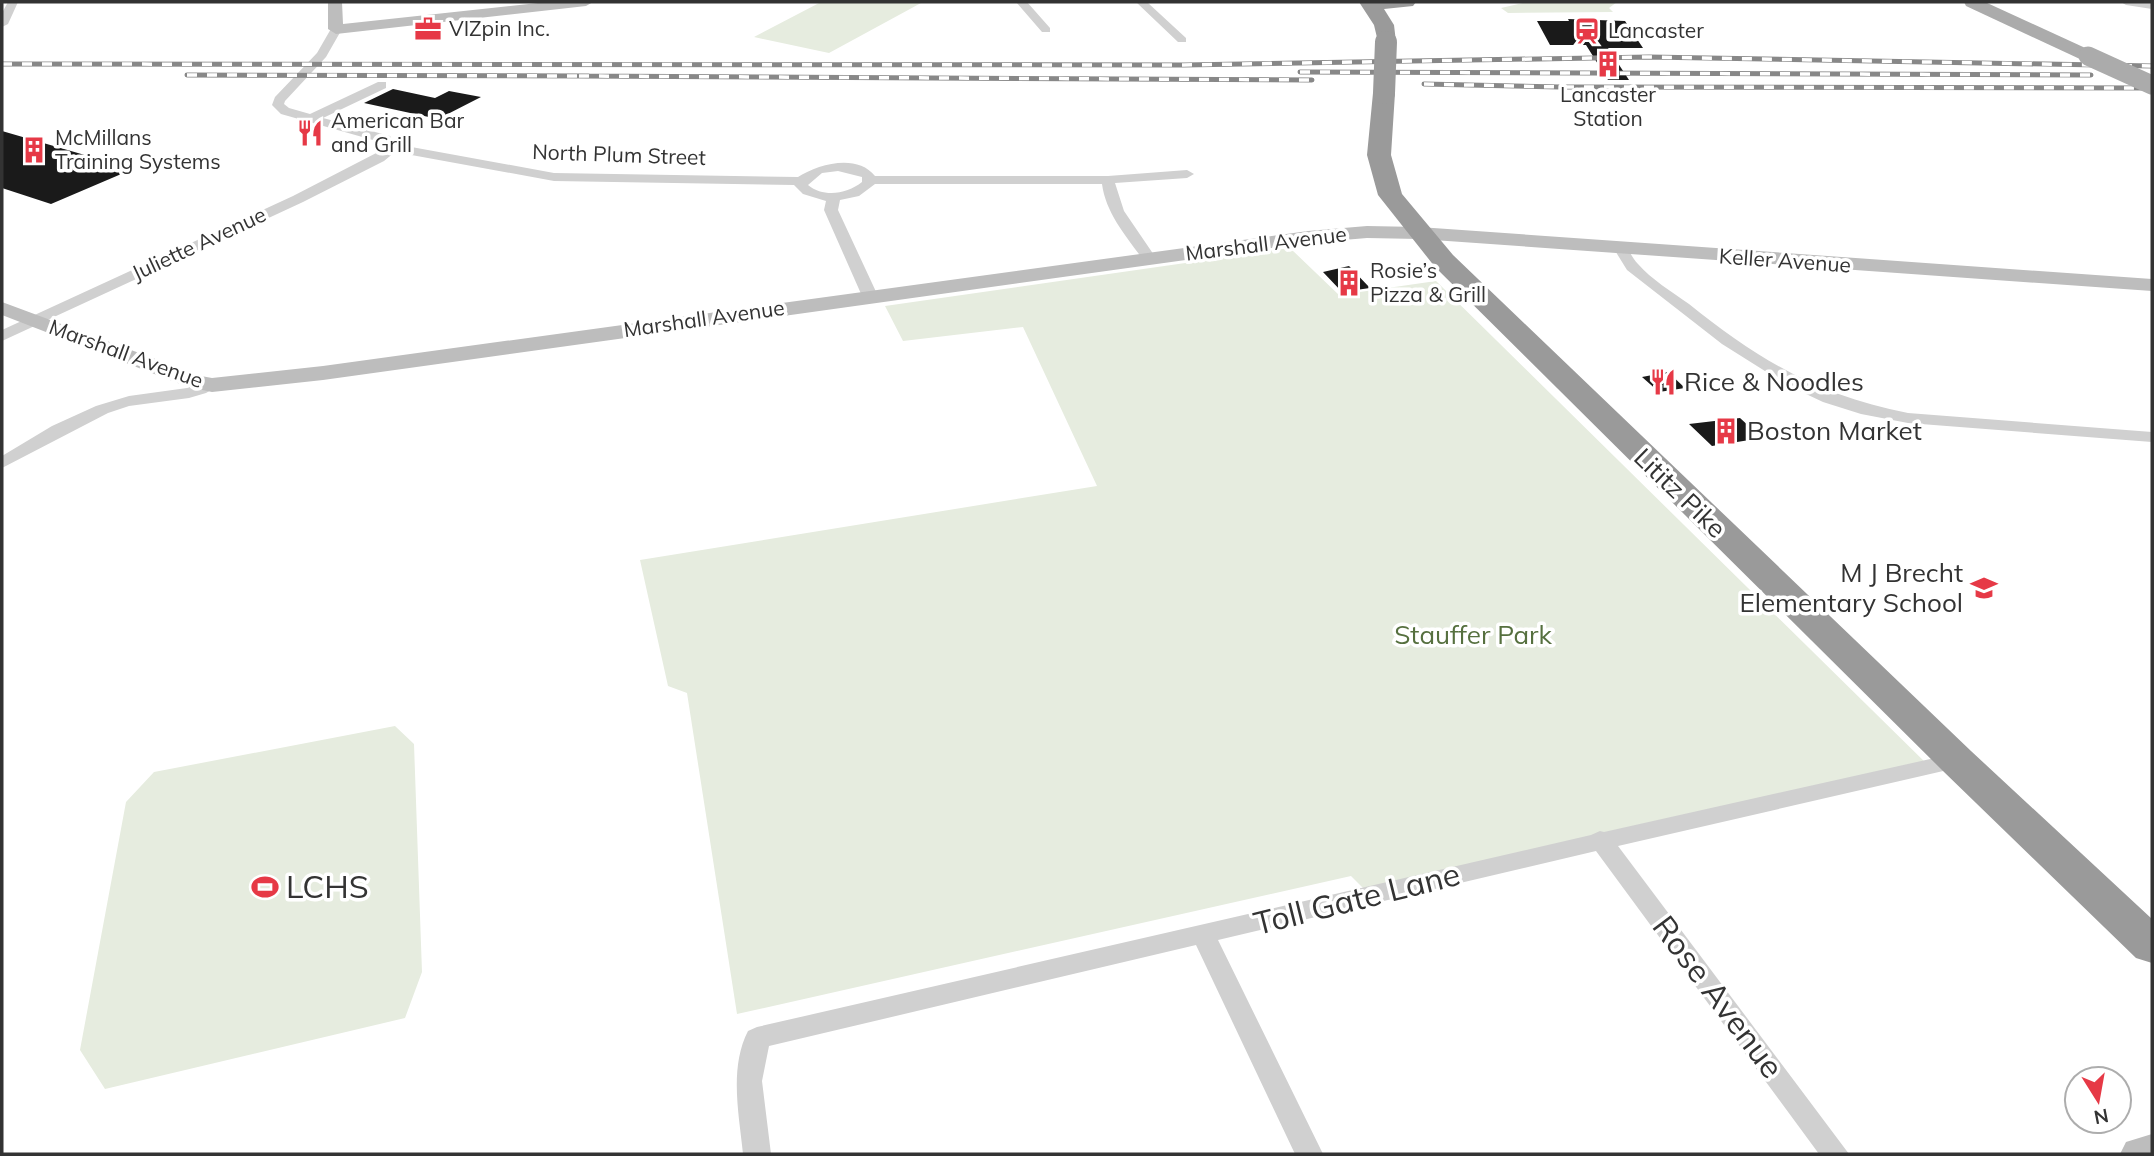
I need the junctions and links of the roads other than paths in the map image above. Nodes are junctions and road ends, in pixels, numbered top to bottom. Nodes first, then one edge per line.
1 (13, 2) edge
2 (335, 2) edge
3 (586, 2) edge
4 (1021, 2) edge
5 (1141, 2) edge
6 (1406, 2) edge
7 (1972, 2) edge
8 (2126, 2) edge
9 (1370, 3) edge
10 (2152, 6) edge
11 (2, 24) edge
12 (336, 29) junction
13 (1046, 30) dead end
14 (1182, 40) dead end
15 (382, 85) dead end
16 (2152, 85) edge
17 (310, 118) junction
18 (391, 146) junction
19 (1187, 174) dead end
20 (870, 180) junction
21 (1108, 180) junction
22 (801, 181) junction
23 (834, 196) junction
24 (1419, 233) junction
25 (1621, 249) junction
26 (1149, 258) junction
27 (2152, 285) edge
28 (870, 296) junction
29 (2, 308) edge
30 (34, 321) junction
31 (2, 336) edge
32 (212, 385) junction
33 (2152, 437) edge
34 (2, 463) edge
35 (1957, 761) junction
36 (1600, 839) junction
37 (1204, 936) junction
38 (2152, 946) edge
39 (2152, 1150) edge
40 (757, 1154) edge
41 (1309, 1154) edge
42 (1835, 1154) edge
43 (2140, 1154) edge

1 - 11 street
2 - 12 street
3 - 12 street
4 - 13 street
5 - 14 street
6 - 9 highway
7 - 16 main road, bridge
8 - 10 street
9 - 24 highway, Lititz Pike, bridge
12 - 17 street, North Plum Street
15 - 17 street
17 - 18 street, North Plum Street
18 - 22 street, North Plum Street
18 - 30 street, Juliette Avenue
19 - 21 street, North Plum Street
20 - 21 street, North Plum Street
20 - 22 street, North Plum Street
20 - 23 street, North Plum Street
21 - 26 street
22 - 23 street, North Plum Street
23 - 28 street
24 - 25 main road, Keller Avenue
24 - 26 street, Marshall Avenue
24 - 35 highway, Lititz Pike
25 - 27 street, Keller Avenue
25 - 33 street
26 - 28 street, Marshall Avenue
28 - 32 street, Marshall Avenue
29 - 30 street, Marshall Avenue
30 - 31 street, Juliette Avenue
30 - 32 street, Marshall Avenue
32 - 34 street
35 - 36 street, Toll Gate Lane
35 - 38 highway, Lititz Pike
36 - 37 street, Toll Gate Lane
36 - 42 street, Rose Avenue
37 - 40 street, Toll Gate Lane
37 - 41 street
39 - 43 street

